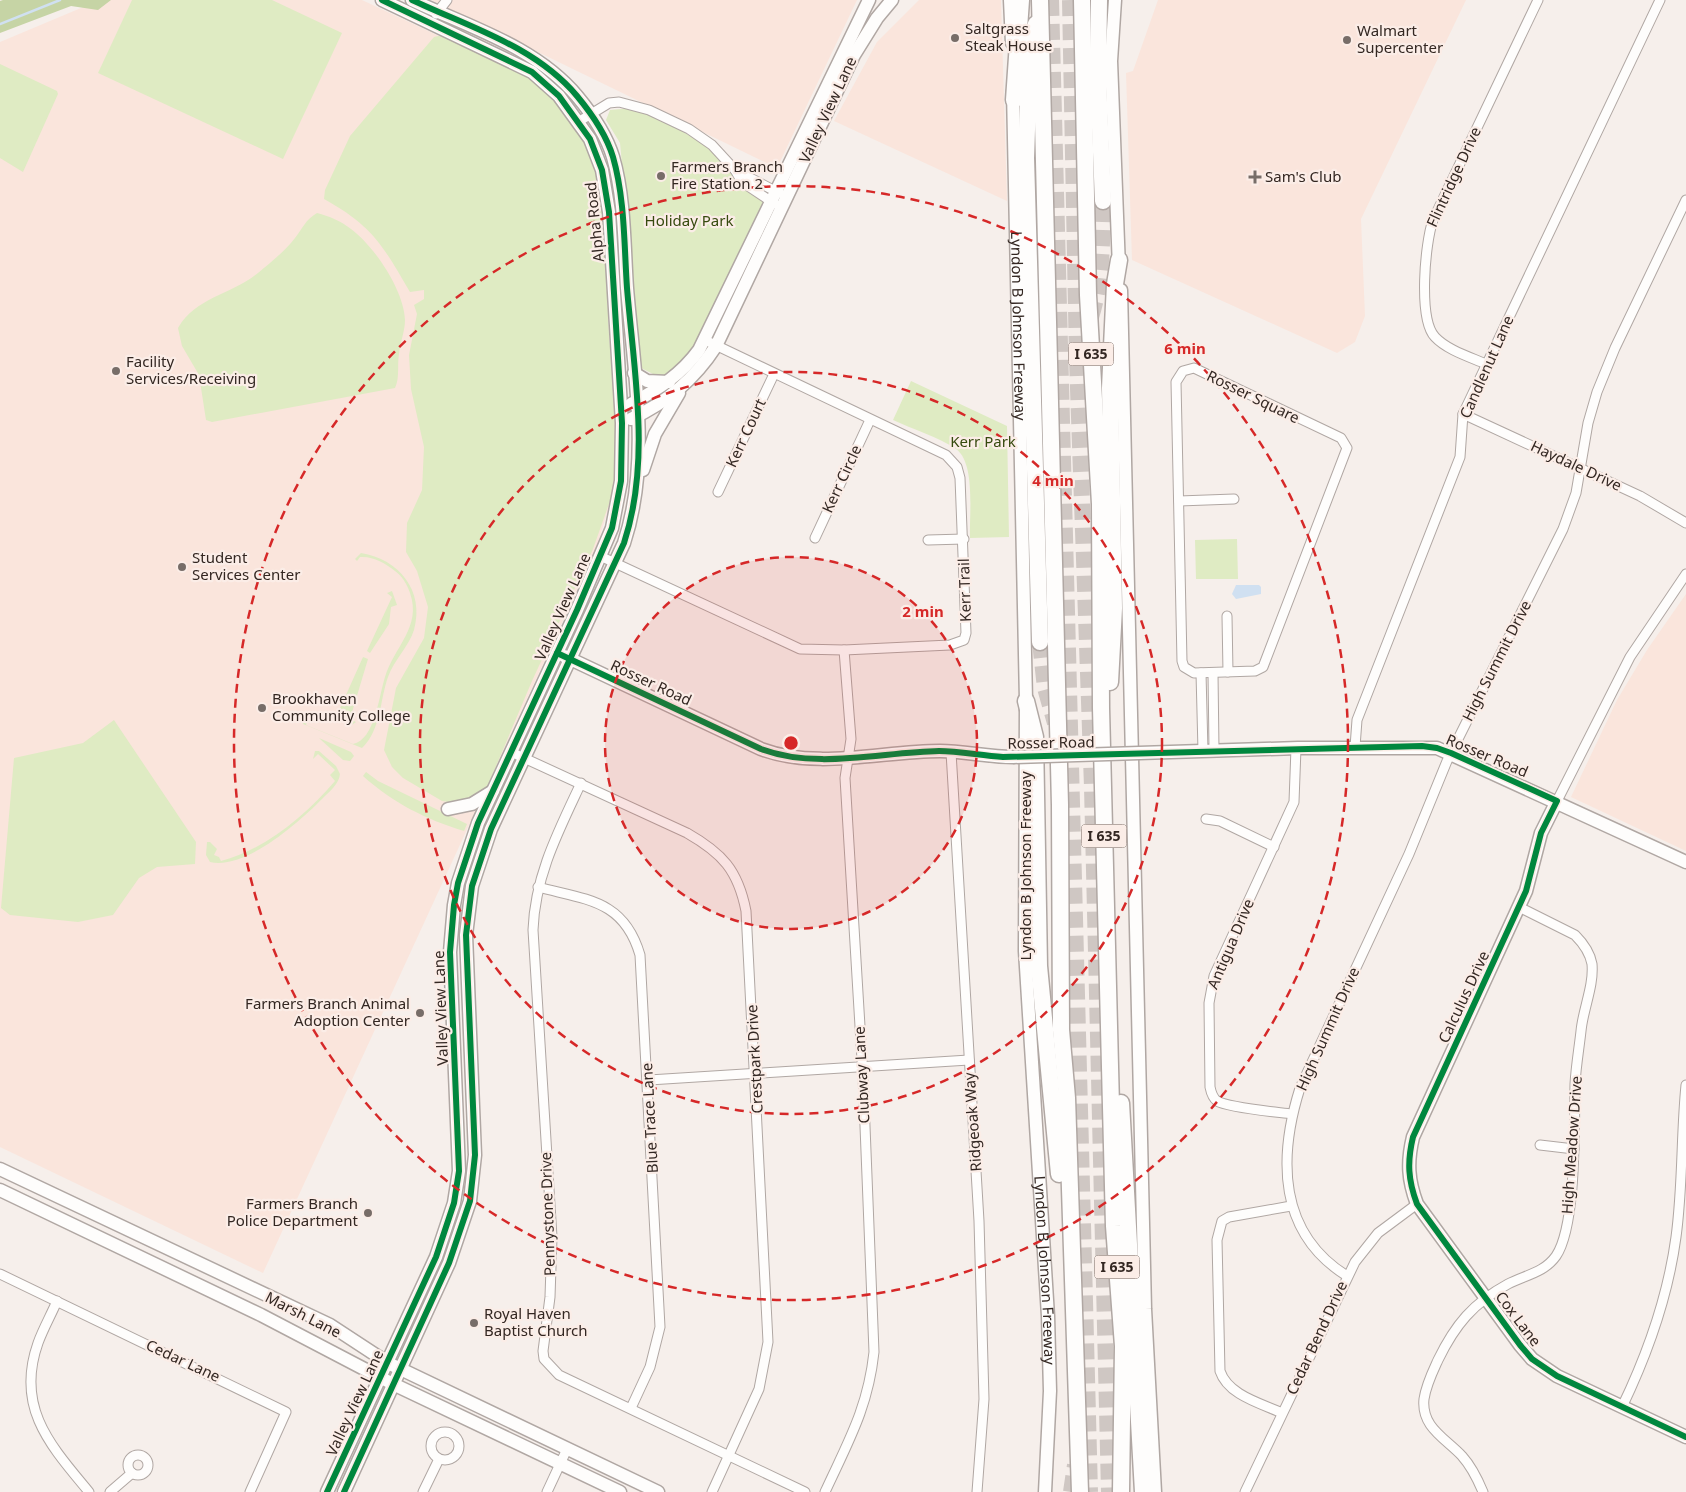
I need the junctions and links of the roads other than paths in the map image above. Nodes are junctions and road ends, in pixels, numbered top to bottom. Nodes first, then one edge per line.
1 (382, 0) edge
2 (412, 0) edge
3 (447, 0) edge
4 (869, 0) edge
5 (892, 0) edge
6 (1010, 0) edge
7 (1021, 0) edge
8 (1082, 0) edge
9 (1099, 0) edge
10 (1115, 0) edge
11 (1538, 0) edge
12 (1660, 0) edge
13 (1040, 4) edge
14 (434, 11) edge
15 (853, 45) junction
16 (1014, 100) junction
17 (591, 113) junction
18 (578, 122) junction
19 (779, 200) junction
20 (1686, 200) edge
21 (1103, 201) tunnel mouth
22 (1119, 260) junction
23 (711, 343) junction
24 (1486, 364) junction
25 (634, 373) junction
26 (774, 374) junction
27 (669, 382) junction
28 (684, 385) junction
29 (636, 401) junction
30 (621, 409) junction
31 (1463, 414) junction
32 (637, 416) junction
33 (870, 420) junction
34 (622, 423) junction
35 (1580, 469) junction
36 (636, 491) junction
37 (718, 492) dead end
38 (1234, 499) dead end
39 (1179, 501) junction
40 (1686, 523) edge
41 (815, 538) dead end
42 (964, 538) junction
43 (928, 540) dead end
44 (600, 556) junction
45 (616, 562) junction
46 (1686, 574) edge
47 (1227, 616) dead end
48 (1040, 642) tunnel mouth
49 (844, 650) junction
50 (557, 653) junction
51 (571, 659) junction
52 (1228, 672) junction
53 (1201, 673) junction
54 (1213, 673) junction
55 (1026, 701) junction
56 (1101, 708) junction
57 (1355, 747) junction
58 (1296, 748) junction
59 (1208, 751) junction
60 (511, 752) junction
61 (951, 752) junction
62 (1451, 752) junction
63 (848, 757) junction
64 (525, 758) junction
65 (581, 783) junction
66 (493, 791) junction
67 (1557, 801) junction
68 (448, 809) dead end
69 (1206, 819) dead end
70 (1274, 847) junction
71 (1686, 862) edge
72 (538, 887) junction
73 (1519, 906) junction
74 (1109, 1042) junction
75 (454, 1054) junction
76 (470, 1054) junction
77 (969, 1060) junction
78 (862, 1067) junction
79 (756, 1073) junction
80 (649, 1080) junction
81 (1686, 1085) edge
82 (1292, 1114) junction
83 (1540, 1145) dead end
84 (1574, 1149) junction
85 (0, 1169) edge
86 (458, 1182) junction
87 (472, 1183) junction
88 (0, 1190) edge
89 (1417, 1204) junction
90 (1292, 1206) junction
91 (1070, 1214) junction
92 (436, 1257) junction
93 (449, 1263) junction
94 (0, 1274) edge
95 (1347, 1276) junction
96 (1486, 1299) junction
97 (57, 1301) junction
98 (388, 1363) junction
99 (400, 1369) junction
100 (381, 1378) junction
101 (393, 1384) junction
102 (1622, 1407) junction
103 (631, 1408) junction
104 (1282, 1413) junction
105 (1686, 1437) edge
106 (567, 1449) junction
107 (728, 1456) junction
108 (439, 1459) dead end
109 (561, 1464) junction
110 (616, 1472) junction
111 (132, 1473) dead end
112 (614, 1490) edge
113 (90, 1492) edge
114 (110, 1492) edge
115 (250, 1492) edge
116 (326, 1492) edge
117 (344, 1492) edge
118 (424, 1492) edge
119 (547, 1492) edge
120 (658, 1492) edge
121 (712, 1492) edge
122 (805, 1492) edge
123 (825, 1492) edge
124 (976, 1492) edge
125 (1045, 1492) edge
126 (1080, 1492) edge
127 (1121, 1492) edge
128 (1143, 1492) edge
129 (1156, 1492) edge
130 (1245, 1492) edge
131 (1482, 1492) edge

1 - 14 main road, Alpha Road
2 - 14 main road, Alpha Road
3 - 14 street
4 - 15 main road, Valley View Lane
5 - 15 main road, Valley View Lane
6 - 16 main road, Lyndon B Johnson Freeway
7 - 16 highway
8 - 56 highway, I 635
9 - 21 highway
10 - 22 main road
11 - 24 street, Flintridge Drive
12 - 24 street, Candlenut Lane
13 - 48 highway
13 - 91 highway, Lyndon B Johnson Freeway / I 635
14 - 17 main road, Alpha Road
14 - 18 main road, Alpha Road
15 - 19 main road, Valley View Lane
16 - 55 main road, Lyndon B Johnson Freeway
17 - 18 street
17 - 19 street
17 - 25 main road, Alpha Road
18 - 30 main road, Alpha Road
19 - 23 main road, Valley View Lane
20 - 35 street, High Summit Drive
22 - 56 highway
22 - 129 main road
23 - 26 street, Kerr Trail
23 - 27 main road, Valley View Lane
23 - 28 main road, Valley View Lane
24 - 31 street, Candlenut Lane
25 - 27 main road
25 - 29 main road, Alpha Road
26 - 33 street, Kerr Trail
26 - 37 street, Kerr Court
27 - 29 main road, Valley View Lane
28 - 32 main road, Valley View Lane
28 - 36 main road
29 - 30 main road, Valley View Lane
29 - 32 main road, Valley View Lane
30 - 34 main road, Valley View Lane
31 - 35 street, Haydale Drive
31 - 57 street, Candlenut Lane
32 - 34 main road, Valley View Lane
32 - 36 main road, Valley View Lane
33 - 41 street, Kerr Circle
33 - 42 street, Kerr Trail
34 - 44 main road, Valley View Lane
35 - 40 street, Haydale Drive
35 - 62 street, High Summit Drive
36 - 45 main road, Valley View Lane
38 - 39 street
39 - 52 street, Rosser Square
39 - 53 street, Rosser Square
42 - 43 street
42 - 49 street, Kerr Trail
44 - 45 street, Kerr Trail
44 - 50 main road, Valley View Lane
45 - 49 street, Kerr Trail
45 - 51 main road, Valley View Lane
46 - 67 street, Calculus Drive
47 - 52 street
49 - 63 street, Clubway Lane
50 - 51 main road, Rosser Road
50 - 60 main road, Valley View Lane
51 - 63 main road, Rosser Road
51 - 64 main road, Valley View Lane
52 - 54 street, Rosser Square
53 - 54 street, Rosser Square
53 - 59 street
54 - 59 street
55 - 91 highway
55 - 125 main road, Lyndon B Johnson Freeway
56 - 74 highway, I 635
57 - 58 main road, Rosser Road
57 - 62 main road, Rosser Road
58 - 59 main road, Rosser Road
58 - 70 street, Antigua Drive
59 - 61 main road, Rosser Road, bridge
60 - 64 street, Crestpark Drive
60 - 66 main road, Valley View Lane
61 - 63 main road, Rosser Road
61 - 77 street, Ridgeoak Way
62 - 67 main road, Rosser Road
62 - 82 street, High Summit Drive
63 - 78 street, Clubway Lane
64 - 65 street, Crestpark Drive
64 - 76 main road, Valley View Lane
65 - 72 street, Pennystone Drive
65 - 79 street, Crestpark Drive
66 - 68 main road
66 - 75 main road, Valley View Lane
67 - 71 main road, Rosser Road
67 - 73 main road, Calculus Drive
69 - 70 street
70 - 82 street, Antigua Drive
72 - 80 street, Blue Trace Lane
72 - 103 street, Pennystone Drive
73 - 84 street, High Meadow Drive
73 - 89 main road, Calculus Drive
74 - 127 highway, I 635
74 - 128 highway
75 - 76 main road
75 - 86 main road, Valley View Lane
76 - 87 main road, Valley View Lane
77 - 78 street
77 - 124 street, Ridgeoak Way
78 - 79 street
78 - 123 street, Clubway Lane
79 - 80 street
79 - 107 street, Crestpark Drive
80 - 103 street, Blue Trace Lane
81 - 102 street
82 - 90 street, High Summit Drive
83 - 84 street
84 - 96 street, High Meadow Drive
85 - 98 main road, Marsh Lane
86 - 87 main road
86 - 92 main road, Valley View Lane
87 - 93 main road, Valley View Lane
88 - 100 main road, Marsh Lane
89 - 95 street, Cedar Bend Drive
89 - 96 main road, Cox Lane
90 - 95 street, High Summit Drive
90 - 104 street
91 - 126 highway, Lyndon B Johnson Freeway / I 635
92 - 93 main road
92 - 98 main road, Valley View Lane
93 - 99 main road, Valley View Lane
94 - 97 street, Cedar Lane
95 - 104 street, Cedar Bend Drive
96 - 102 main road, Cox Lane
96 - 131 street, High Meadow Drive
97 - 113 street
97 - 115 street, Cedar Lane
98 - 99 main road, Marsh Lane
98 - 100 main road, Valley View Lane
99 - 101 main road, Valley View Lane
99 - 106 main road, Marsh Lane
100 - 101 main road, Marsh Lane
100 - 116 main road, Valley View Lane
101 - 109 main road, Marsh Lane
101 - 117 main road, Valley View Lane
102 - 105 main road, Cox Lane
103 - 107 street, Pennystone Drive
104 - 130 street, Cedar Bend Drive
106 - 109 street
106 - 110 main road, Marsh Lane
107 - 121 street, Crestpark Drive
107 - 122 street, Pennystone Drive
108 - 118 street
109 - 112 main road, Marsh Lane
109 - 119 street
110 - 112 main road
110 - 120 main road, Marsh Lane
111 - 114 street

